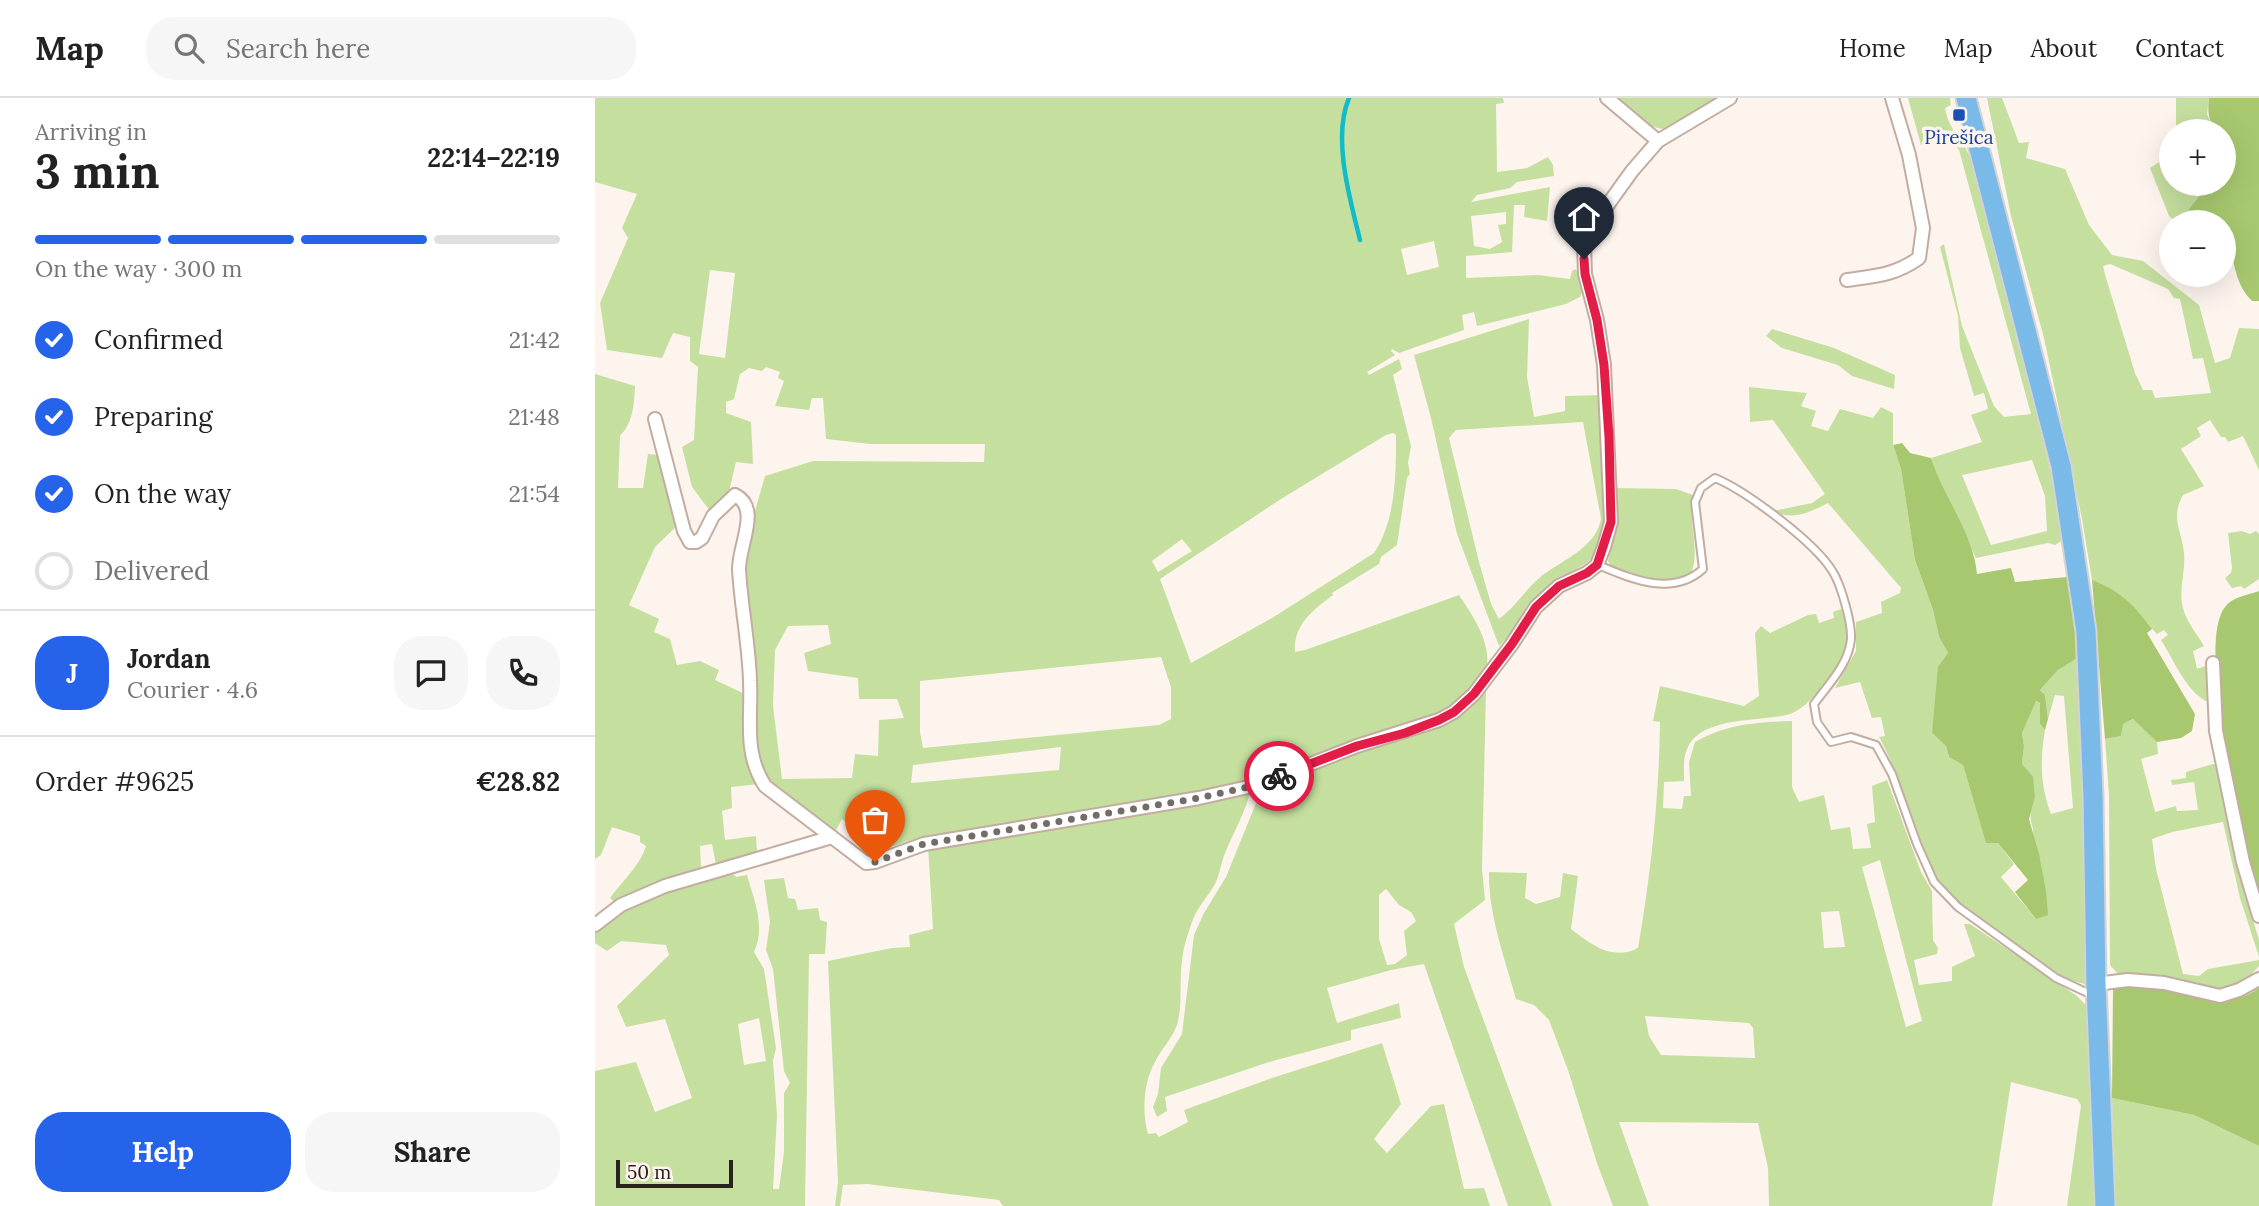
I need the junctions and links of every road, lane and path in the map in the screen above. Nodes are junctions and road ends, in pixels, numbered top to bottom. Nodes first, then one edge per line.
1 (1607, 98) edge
2 (1730, 98) edge
3 (1892, 98) edge
4 (1966, 98) edge
5 (1658, 141) junction
6 (1847, 280) dead end
7 (655, 419) dead end
8 (1597, 565) junction
9 (2213, 663) dead end
10 (832, 837) junction
11 (2259, 916) edge
12 (595, 925) edge
13 (2259, 979) edge
14 (2096, 991) junction
15 (2105, 1206) edge

1 - 5 street
2 - 5 street
3 - 6 street
4 - 14 main road
5 - 8 street
7 - 10 street
8 - 10 street
8 - 14 lane
9 - 11 street
10 - 12 street
13 - 14 street
14 - 15 main road

